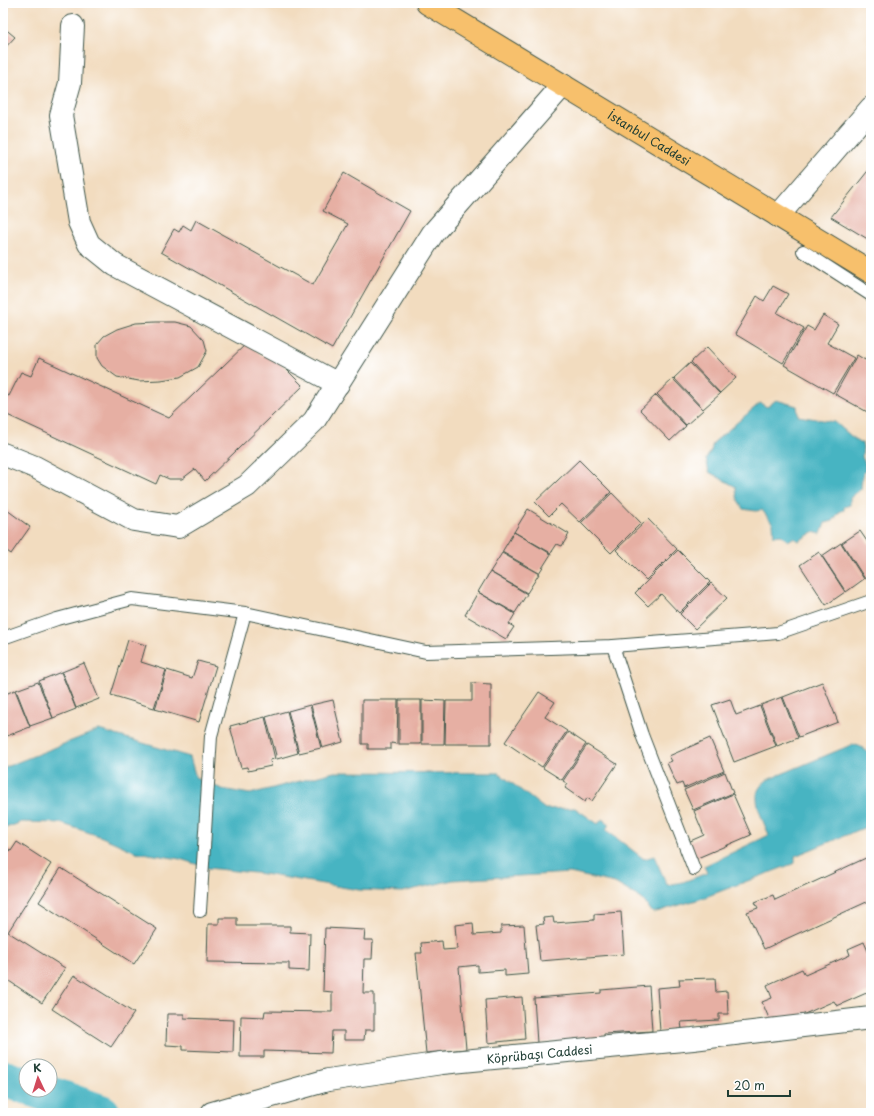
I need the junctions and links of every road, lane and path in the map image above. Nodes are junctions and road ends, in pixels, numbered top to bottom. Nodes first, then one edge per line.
1 (427, 3) edge
2 (73, 26) dead end
3 (563, 85) junction
4 (871, 108) edge
5 (778, 216) junction
6 (803, 251) dead end
7 (871, 272) edge
8 (871, 295) edge
9 (338, 384) junction
10 (3, 454) edge
11 (871, 601) edge
12 (245, 613) junction
13 (3, 638) edge
14 (613, 646) junction
15 (694, 869) dead end
16 (200, 910) dead end
17 (871, 1018) edge
18 (212, 1113) edge

1 - 3 main road, İstanbul Caddesi
2 - 9 street
3 - 5 main road, İstanbul Caddesi
3 - 9 street
4 - 5 street
5 - 7 main road, İstanbul Caddesi
6 - 8 lane
9 - 10 street
11 - 14 lane
12 - 13 lane
12 - 14 lane
12 - 16 lane
14 - 15 lane
17 - 18 street, Köprübaşı Caddesi

